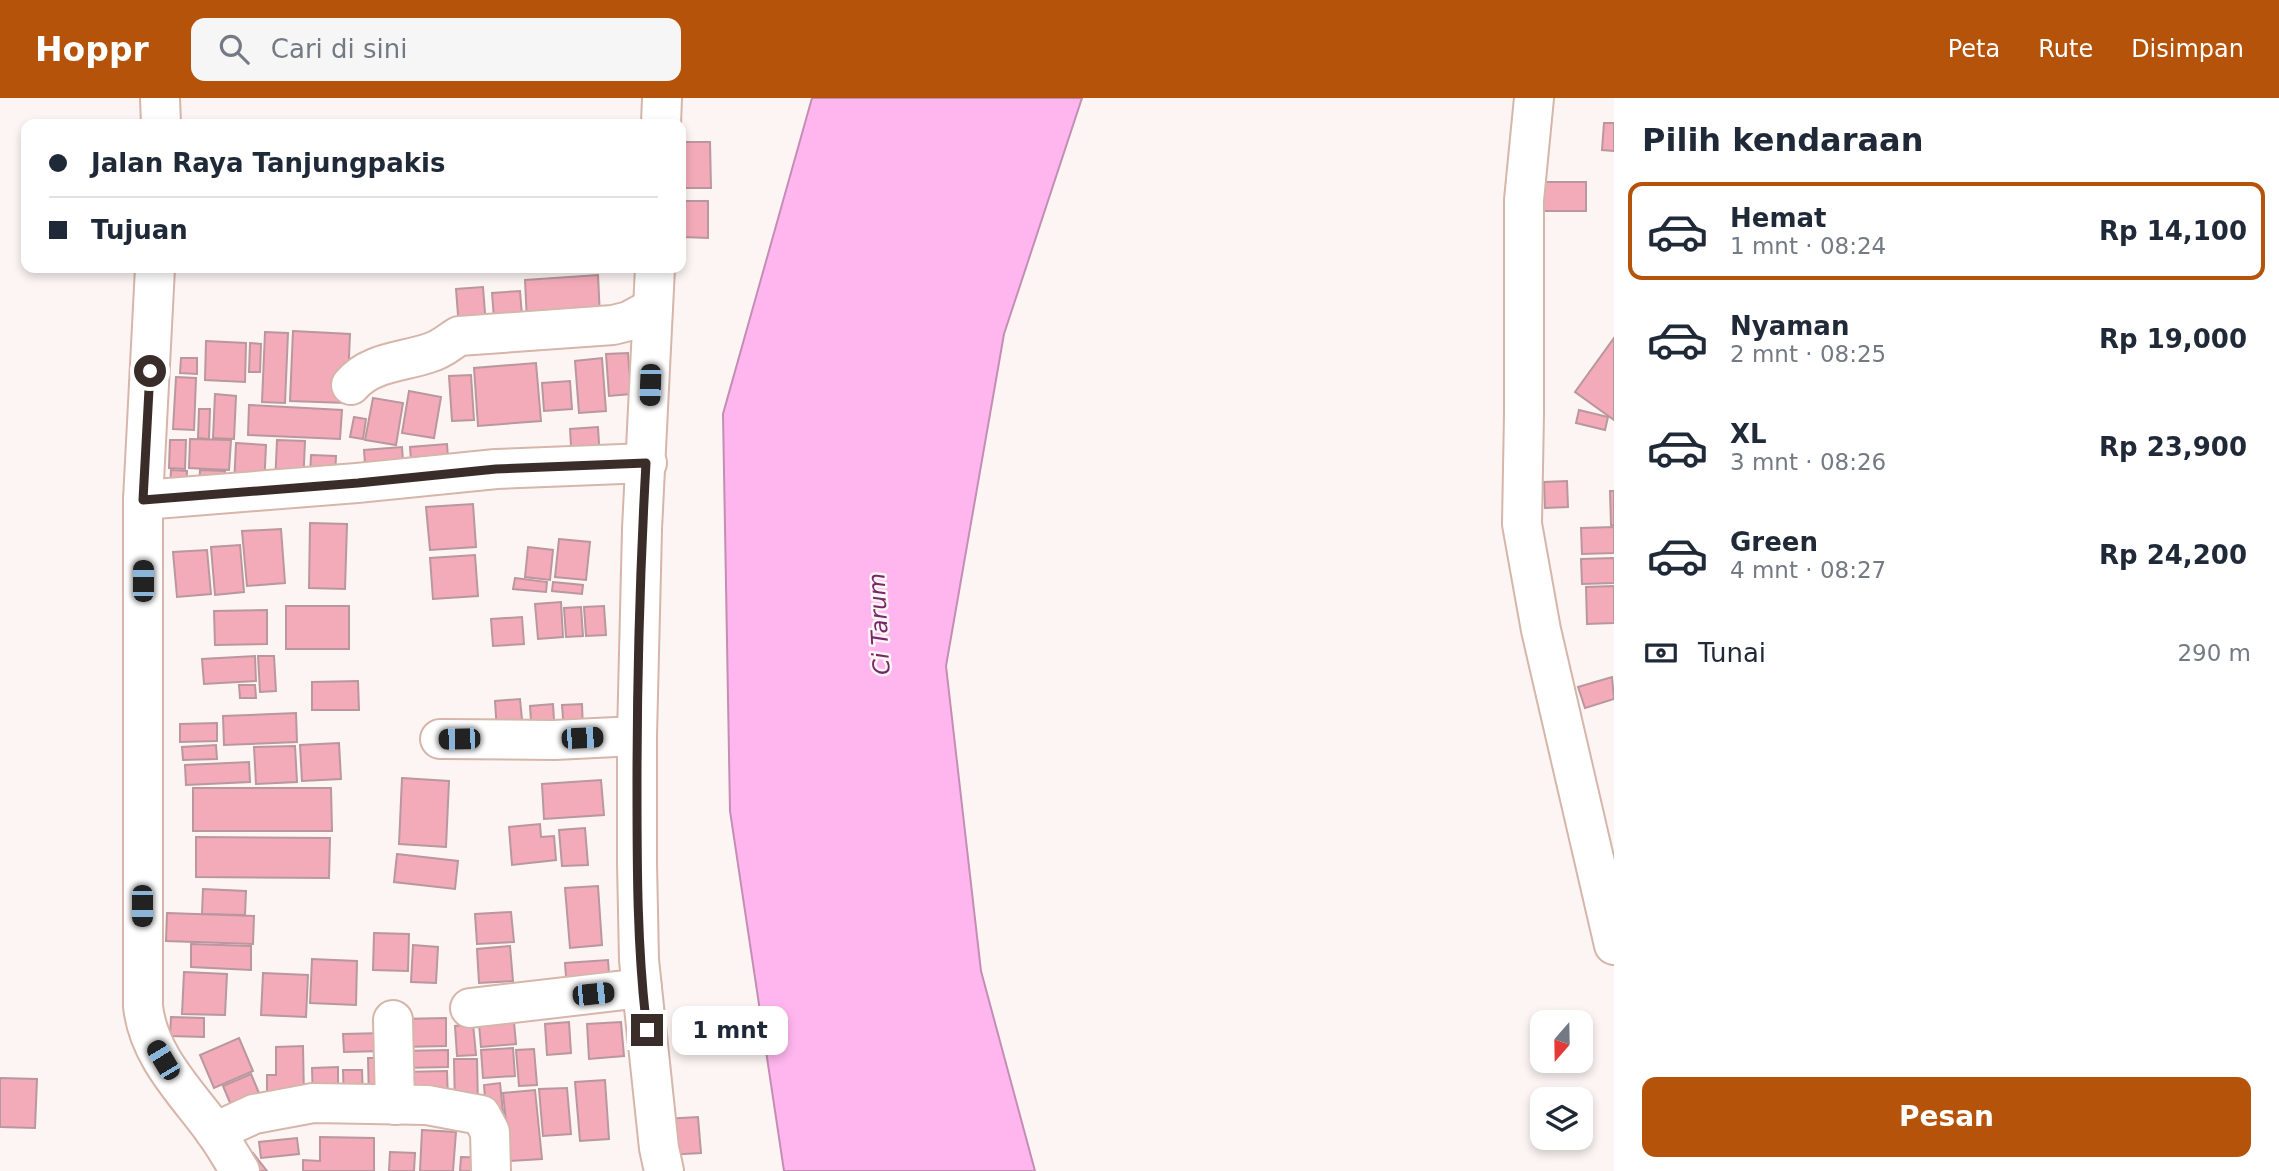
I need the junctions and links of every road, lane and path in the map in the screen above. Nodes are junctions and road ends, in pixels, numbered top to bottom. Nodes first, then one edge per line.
1 (160, 98) edge
2 (662, 98) edge
3 (1534, 98) edge
4 (161, 119) edge
5 (661, 119) edge
6 (155, 273) edge
7 (655, 273) edge
8 (653, 308) junction
9 (351, 385) dead end
10 (646, 463) junction
11 (143, 500) junction
12 (637, 736) junction
13 (440, 739) dead end
14 (1614, 945) edge
15 (642, 988) junction
16 (470, 1008) dead end
17 (393, 1020) dead end
18 (395, 1105) junction
19 (215, 1132) junction
20 (240, 1171) edge
21 (491, 1171) edge
22 (664, 1171) edge

1 - 4 street
2 - 5 street
3 - 14 street
6 - 11 street
7 - 8 street
8 - 9 street
8 - 10 street
10 - 11 street
10 - 12 street
11 - 19 street
12 - 13 street
12 - 15 street
15 - 16 street
15 - 22 street
17 - 18 street
18 - 19 street
18 - 21 street
19 - 20 street

